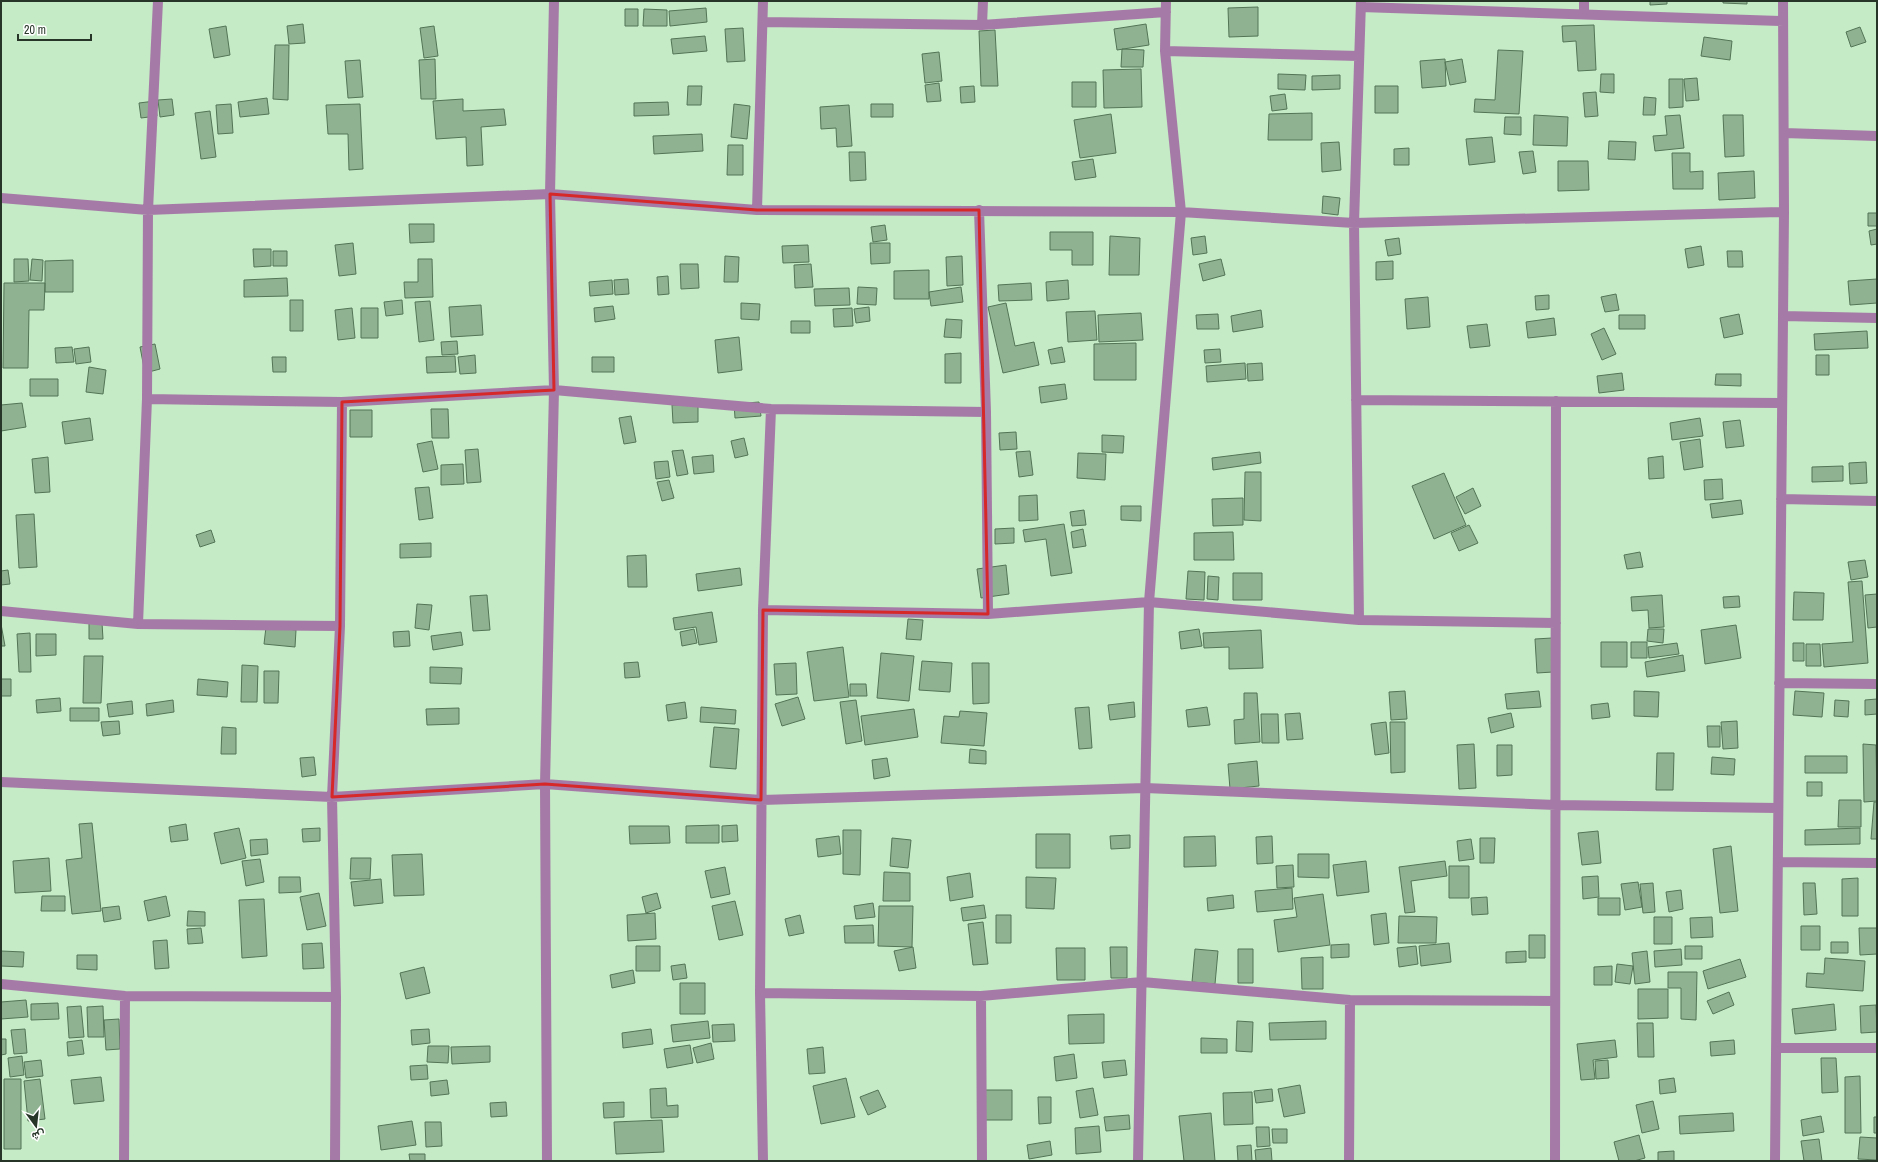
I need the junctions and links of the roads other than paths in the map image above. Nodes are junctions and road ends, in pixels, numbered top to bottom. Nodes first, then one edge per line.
1 (158, 1) edge
2 (554, 1) edge
3 (763, 1) edge
4 (983, 1) edge
5 (1166, 1) edge
6 (1584, 1) edge
7 (1783, 1) edge
8 (1361, 4) edge
9 (1166, 12) junction
10 (1584, 14) junction
11 (1783, 21) junction
12 (763, 22) junction
13 (982, 25) junction
14 (1165, 51) junction
15 (1359, 56) junction
16 (1784, 133) junction
17 (1877, 136) edge
18 (550, 194) junction
19 (1, 198) edge
20 (148, 210) junction
21 (757, 210) junction
22 (979, 210) junction
23 (1181, 212) junction
24 (1784, 212) junction
25 (1354, 223) junction
26 (1783, 316) junction
27 (1877, 318) edge
28 (554, 390) junction
29 (147, 399) junction
30 (1356, 400) junction
31 (1556, 401) junction
32 (342, 402) junction
33 (1782, 403) junction
34 (771, 409) junction
35 (986, 412) junction
36 (1781, 499) junction
37 (1877, 501) edge
38 (1149, 602) junction
39 (763, 610) junction
40 (1, 611) edge
41 (988, 614) junction
42 (1359, 620) junction
43 (1556, 623) junction
44 (138, 624) junction
45 (340, 626) junction
46 (1780, 683) junction
47 (1877, 684) edge
48 (1, 782) edge
49 (545, 784) junction
50 (1145, 788) junction
51 (332, 797) junction
52 (761, 800) junction
53 (1556, 805) junction
54 (1778, 808) junction
55 (1778, 862) junction
56 (1877, 862) edge
57 (1142, 982) junction
58 (1, 984) edge
59 (760, 993) junction
60 (125, 996) junction
61 (981, 996) junction
62 (336, 997) junction
63 (1350, 1000) junction
64 (1555, 1001) junction
65 (1776, 1048) junction
66 (1877, 1048) edge
67 (124, 1161) edge
68 (335, 1161) edge
69 (547, 1161) edge
70 (763, 1161) edge
71 (982, 1161) edge
72 (1138, 1161) edge
73 (1349, 1161) edge
74 (1555, 1161) edge
75 (1775, 1161) edge

1 - 20 street
2 - 18 street
3 - 12 street
4 - 13 street
5 - 9 street
6 - 10 street
7 - 11 street
8 - 10 street
8 - 15 street
9 - 13 street
9 - 14 street
10 - 11 street
11 - 16 street
12 - 13 street
12 - 21 street
14 - 15 street
14 - 23 street
15 - 25 street
16 - 17 street
16 - 24 street
18 - 20 street
18 - 21 street
18 - 28 street
19 - 20 street
20 - 29 street
21 - 22 street
22 - 23 street
22 - 35 street
23 - 25 street
23 - 38 street
24 - 25 street
24 - 26 street
25 - 30 street
26 - 27 street
26 - 33 street
28 - 32 street
28 - 34 street
28 - 49 street
29 - 32 street
29 - 44 street
30 - 31 street
30 - 42 street
31 - 33 street
31 - 43 street
32 - 45 street
33 - 36 street
34 - 35 street
34 - 39 street
35 - 41 street
36 - 37 street
36 - 46 street
38 - 41 street
38 - 42 street
38 - 50 street
39 - 41 street
39 - 52 street
40 - 44 street
42 - 43 street
43 - 53 street
44 - 45 street
45 - 51 street
46 - 47 street
46 - 54 street
48 - 51 street
49 - 51 street
49 - 52 street
49 - 69 street
50 - 52 street
50 - 53 street
50 - 57 street
51 - 62 street
52 - 59 street
53 - 54 street
53 - 64 street
54 - 55 street
55 - 56 street
55 - 65 street
57 - 61 street
57 - 63 street
57 - 72 street
58 - 60 street
59 - 61 street
59 - 70 street
60 - 62 street
60 - 67 street
61 - 71 street
62 - 68 street
63 - 64 street
63 - 73 street
64 - 74 street
65 - 66 street
65 - 75 street

